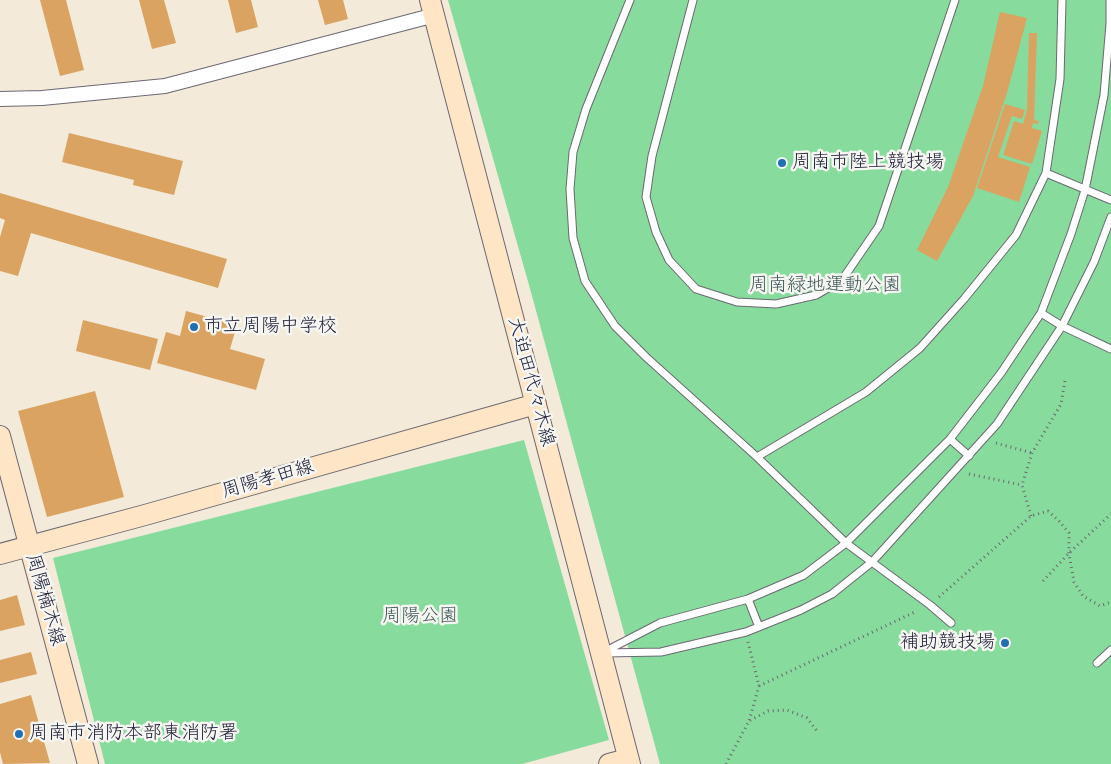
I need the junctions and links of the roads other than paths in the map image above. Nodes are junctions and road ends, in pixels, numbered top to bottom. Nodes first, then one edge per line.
1 (630, 0) edge
2 (693, 0) edge
3 (954, 0) edge
4 (1062, 0) edge
5 (1110, 0) edge
6 (433, 8) edge
7 (1109, 63) edge
8 (0, 99) edge
9 (1046, 173) junction
10 (1085, 190) junction
11 (1111, 200) edge
12 (1111, 217) edge
13 (1040, 313) junction
14 (1062, 326) junction
15 (1111, 349) edge
16 (536, 404) junction
17 (0, 436) edge
18 (950, 439) junction
19 (969, 456) junction
20 (757, 457) junction
21 (846, 543) junction
22 (29, 547) junction
23 (0, 554) edge
24 (872, 562) junction
25 (748, 599) junction
26 (950, 623) dead end
27 (759, 627) junction
28 (1111, 650) edge
29 (602, 653) junction
30 (1097, 663) dead end
31 (622, 762) edge
32 (88, 764) edge

1 - 20 lane
2 - 3 lane
4 - 9 lane
5 - 7 lane
6 - 8 street
6 - 16 street, 大迫田代々木線
7 - 10 lane
9 - 10 lane
9 - 20 lane
10 - 11 lane
10 - 13 lane
12 - 14 lane
13 - 14 lane
13 - 18 lane
14 - 15 lane
14 - 19 lane
16 - 22 street, 周陽孝田線
16 - 29 street, 大迫田代々木線
17 - 22 street, 周陽楠木線
18 - 19 lane
18 - 21 lane
19 - 24 lane
20 - 21 lane
21 - 24 lane
21 - 25 lane
22 - 23 street, 周陽孝田線
22 - 32 street, 周陽楠木線
24 - 26 lane
24 - 27 lane
25 - 27 lane
25 - 29 lane
27 - 29 lane
28 - 30 lane
29 - 31 street, 大迫田代々木線

